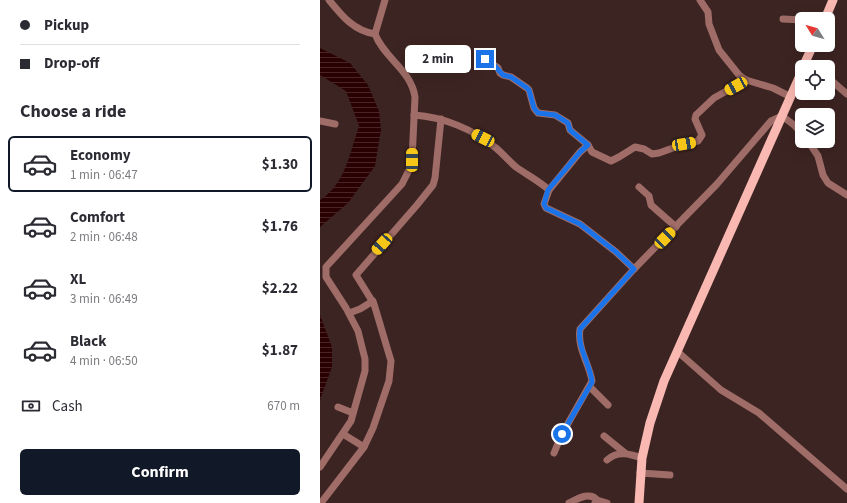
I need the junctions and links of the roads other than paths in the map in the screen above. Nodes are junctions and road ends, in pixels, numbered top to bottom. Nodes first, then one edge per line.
1 (329, 0) edge
2 (385, 0) edge
3 (700, 0) edge
4 (833, 0) edge
5 (828, 12) edge
6 (783, 19) dead end
7 (795, 20) edge
8 (375, 34) junction
9 (485, 59) dead end
10 (746, 80) junction
11 (835, 84) edge
12 (795, 88) edge
13 (847, 94) edge
14 (791, 97) junction
15 (414, 115) junction
16 (782, 116) junction
17 (320, 120) edge
18 (441, 120) junction
19 (334, 124) dead end
20 (795, 126) edge
21 (588, 145) junction
22 (813, 148) edge
23 (639, 187) dead end
24 (548, 190) junction
25 (847, 195) edge
26 (676, 227) junction
27 (634, 269) junction
28 (371, 302) junction
29 (349, 313) junction
30 (678, 352) junction
31 (590, 387) junction
32 (608, 405) dead end
33 (338, 408) dead end
34 (353, 413) junction
35 (343, 434) junction
36 (604, 436) dead end
37 (362, 446) junction
38 (554, 453) dead end
39 (625, 453) junction
40 (642, 458) junction
41 (607, 460) dead end
42 (320, 467) edge
43 (640, 473) junction
44 (670, 475) dead end
45 (847, 489) edge
46 (596, 501) edge
47 (321, 503) edge
48 (569, 503) edge
49 (607, 503) edge
50 (639, 503) edge

1 - 8 street
2 - 8 street
3 - 10 street
4 - 5 main road
6 - 7 street
8 - 15 street
9 - 21 street
10 - 14 street
10 - 21 street
11 - 13 street
12 - 14 main road
14 - 16 main road
15 - 18 street
15 - 29 street
16 - 20 street
16 - 26 street
16 - 30 main road
17 - 19 street
18 - 24 street
18 - 28 street
21 - 24 street
22 - 25 street
23 - 26 street
24 - 27 street
26 - 27 street
27 - 31 street
28 - 29 street
28 - 37 street
29 - 34 street
30 - 40 main road
30 - 45 street
31 - 32 street
31 - 38 street
33 - 34 street
34 - 35 street
35 - 37 street
35 - 42 street
36 - 39 street
37 - 47 street
39 - 40 street
39 - 41 street
40 - 43 main road
43 - 44 street
43 - 50 main road
46 - 48 street
46 - 49 street

